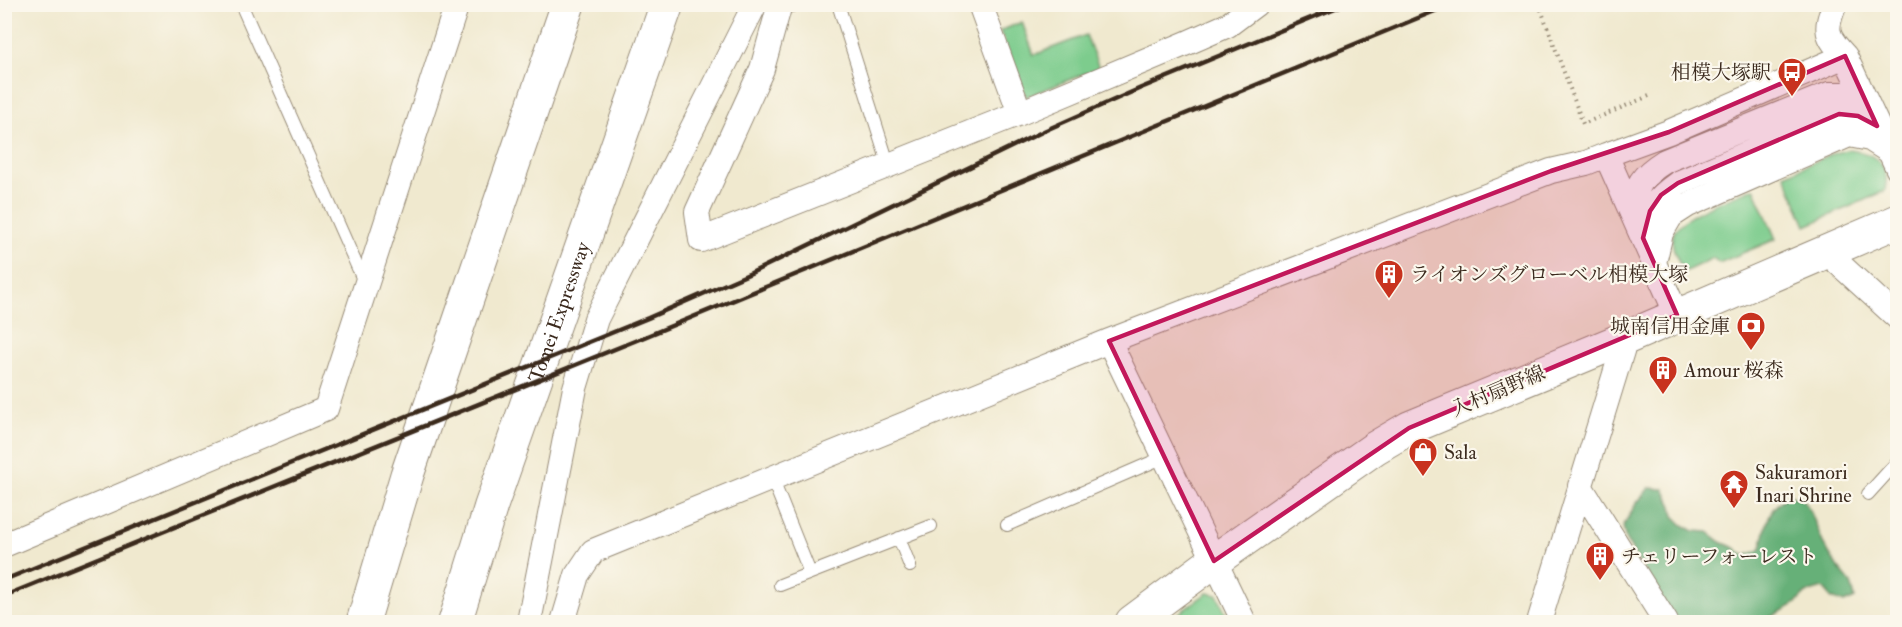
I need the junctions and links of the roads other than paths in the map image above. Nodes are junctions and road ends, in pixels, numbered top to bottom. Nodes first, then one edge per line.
1 (241, 4) edge
2 (457, 4) edge
3 (568, 4) edge
4 (667, 4) edge
5 (755, 4) edge
6 (838, 4) edge
7 (980, 4) edge
8 (1257, 4) edge
9 (1835, 4) edge
10 (786, 6) edge
11 (1845, 56) junction
12 (1020, 113) junction
13 (1873, 116) junction
14 (1606, 155) junction
15 (1893, 160) edge
16 (889, 166) junction
17 (1631, 212) junction
18 (1898, 221) edge
19 (1643, 238) junction
20 (1825, 251) junction
21 (1654, 263) junction
22 (365, 285) junction
23 (1677, 315) junction
24 (1898, 318) edge
25 (1626, 338) junction
26 (1109, 341) junction
27 (1164, 457) junction
28 (1898, 461) edge
29 (772, 478) junction
30 (1580, 486) junction
31 (1868, 494) dead end
32 (1007, 525) dead end
33 (931, 526) dead end
34 (899, 538) junction
35 (4, 545) edge
36 (1214, 561) junction
37 (910, 566) dead end
38 (810, 573) junction
39 (780, 585) dead end
40 (363, 622) edge
41 (455, 622) edge
42 (529, 622) edge
43 (563, 622) edge
44 (1132, 622) edge
45 (1244, 622) edge
46 (1539, 622) edge
47 (1666, 622) edge

1 - 22 lane
2 - 22 street
3 - 40 main road
4 - 41 main road, Tomei Expressway
5 - 42 street
6 - 16 lane
7 - 12 street
8 - 12 street
9 - 11 street
10 - 16 street
11 - 13 street
11 - 14 street
12 - 16 street
13 - 15 street
13 - 17 street
13 - 19 street
14 - 17 street
14 - 26 street
15 - 21 street
17 - 19 street
18 - 20 main road, 入村扇野線
19 - 21 street
20 - 23 main road, 入村扇野線
20 - 24 street
21 - 23 street
22 - 35 street
23 - 25 main road, 入村扇野線
25 - 30 street
25 - 36 main road, 入村扇野線
26 - 27 street
26 - 29 street
27 - 32 lane
27 - 36 street
28 - 31 lane
29 - 38 lane
29 - 43 street
30 - 46 street
30 - 47 street
33 - 34 lane
34 - 37 lane
34 - 38 lane
36 - 44 main road, 入村扇野線
36 - 45 street
38 - 39 lane

